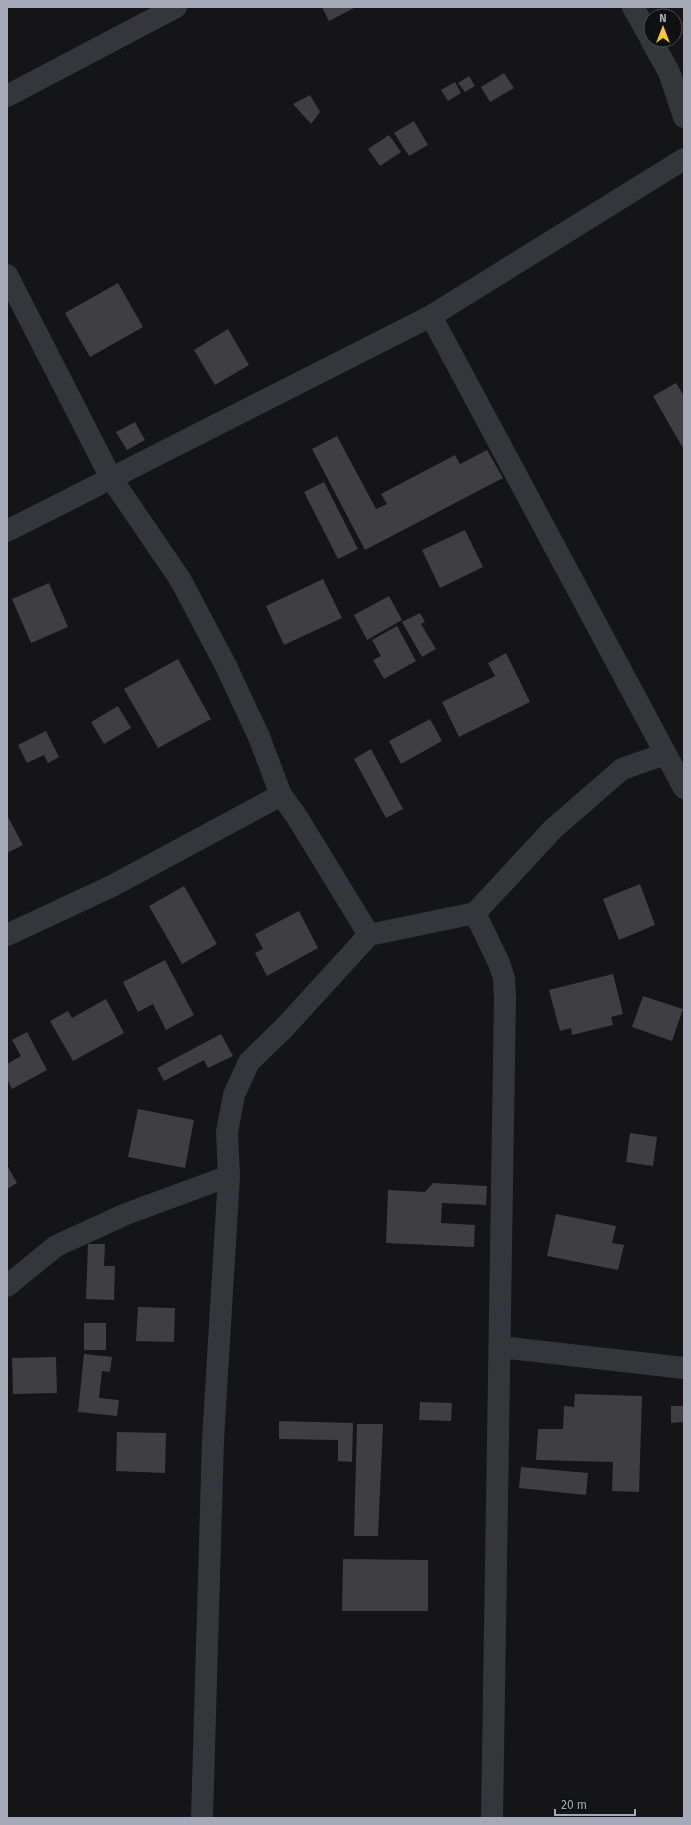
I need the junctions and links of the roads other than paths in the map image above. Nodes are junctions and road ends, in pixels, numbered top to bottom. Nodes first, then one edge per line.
1 (176, 7) edge
2 (633, 7) edge
3 (643, 25) edge
4 (656, 48) edge
5 (7, 96) edge
6 (684, 117) edge
7 (684, 159) edge
8 (7, 275) edge
9 (431, 316) junction
10 (111, 478) junction
11 (7, 531) edge
12 (665, 754) junction
13 (684, 788) edge
14 (281, 795) junction
15 (475, 913) junction
16 (7, 934) edge
17 (369, 935) junction
18 (229, 1176) junction
19 (7, 1286) edge
20 (500, 1347) junction
21 (684, 1368) edge
22 (202, 1818) edge
23 (492, 1818) edge

1 - 5 street
2 - 3 street
4 - 6 street
7 - 9 street
8 - 10 street
9 - 10 street
9 - 12 street
10 - 11 street
10 - 14 street
12 - 13 street
12 - 15 street
14 - 16 street
14 - 17 street
15 - 17 street
15 - 20 street
17 - 18 street
18 - 19 street
18 - 22 street
20 - 21 street
20 - 23 street

